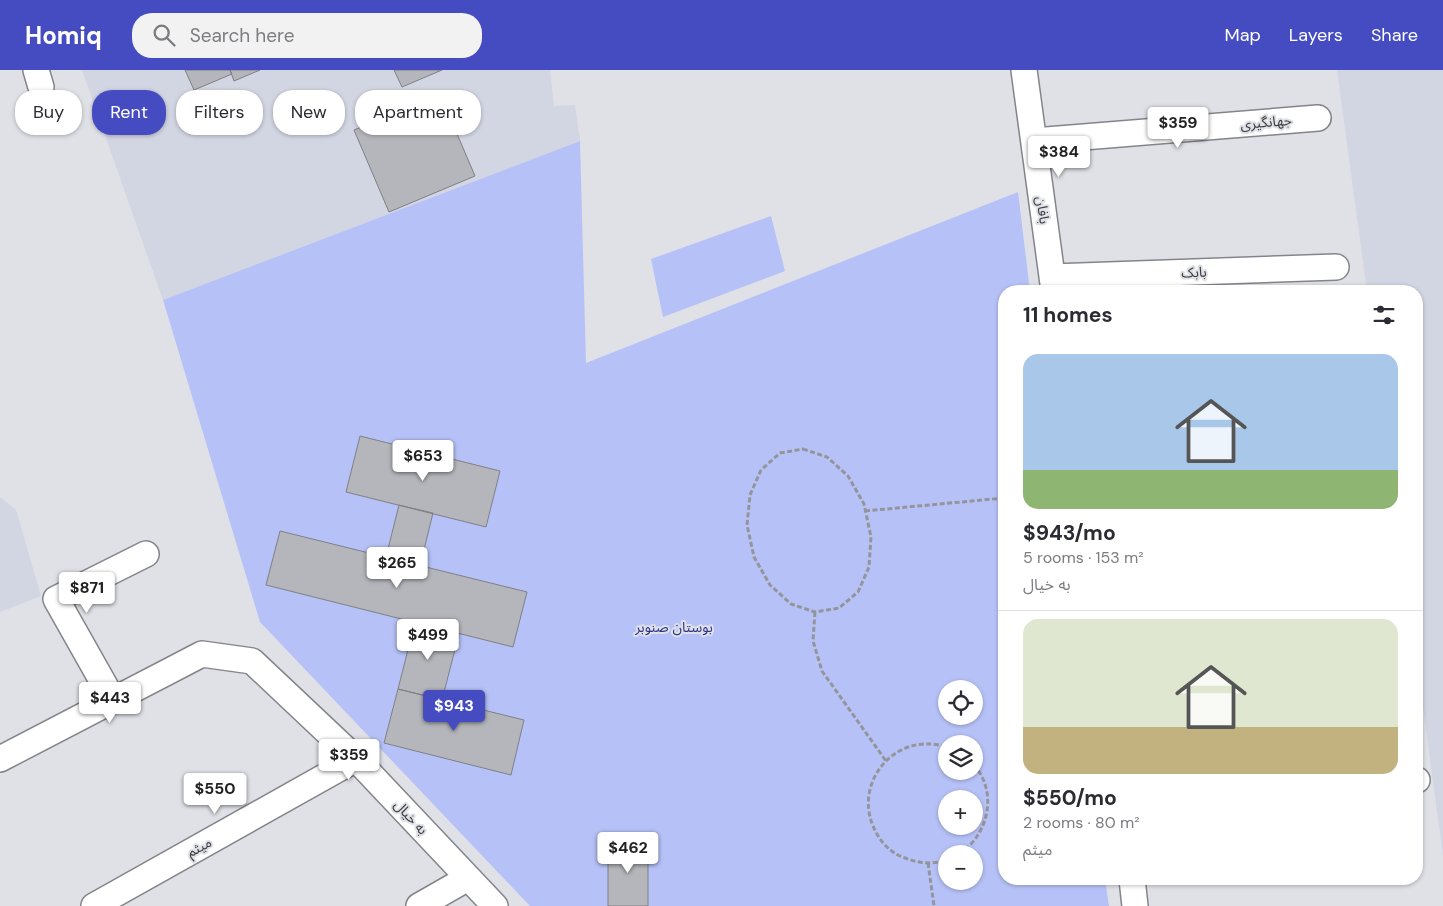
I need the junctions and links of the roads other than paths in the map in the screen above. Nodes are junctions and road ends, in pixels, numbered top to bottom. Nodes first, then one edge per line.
1 (1024, 70) edge
2 (1318, 118) dead end
3 (1034, 141) junction
4 (1336, 267) dead end
5 (1053, 284) edge
6 (146, 554) dead end
7 (113, 700) junction
8 (0, 759) edge
9 (356, 759) junction
10 (468, 878) junction
11 (1133, 885) edge
12 (94, 906) edge
13 (419, 906) edge
14 (495, 906) edge
15 (1135, 906) edge

1 - 3 street, بافان
2 - 3 street, جهانگیری
3 - 5 street, بافان
4 - 5 street, بابک
6 - 7 street
7 - 8 street
7 - 9 street, به خیال
9 - 10 street, به خیال
9 - 12 street, میثم
10 - 13 street
10 - 14 street, به خیال
11 - 15 street

